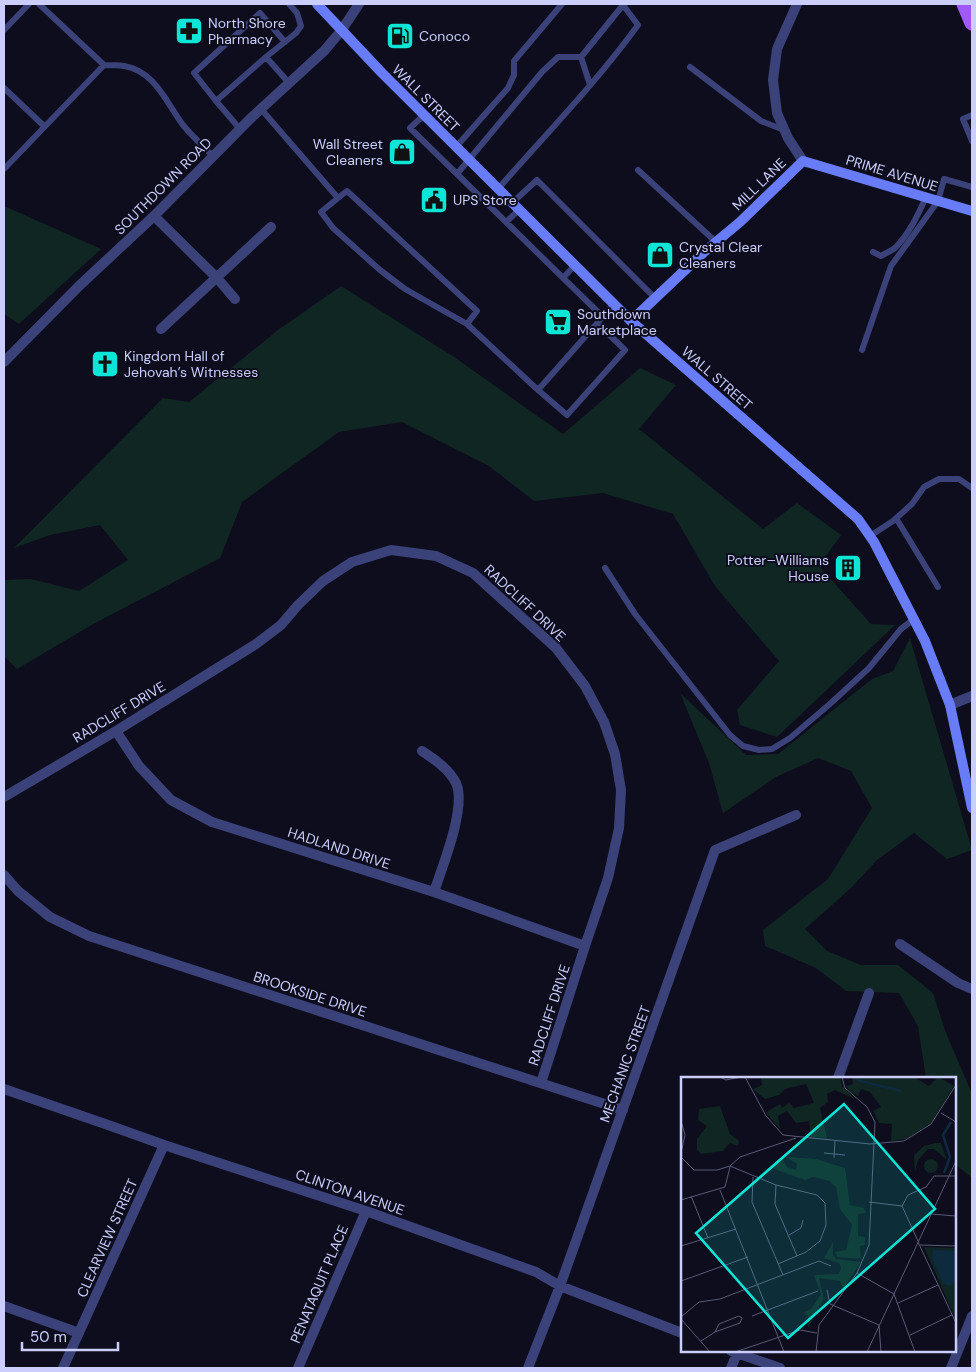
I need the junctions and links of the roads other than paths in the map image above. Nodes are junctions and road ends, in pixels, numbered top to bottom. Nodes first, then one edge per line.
1 (29, 4) edge
2 (39, 4) edge
3 (289, 4) edge
4 (317, 4) edge
5 (359, 4) edge
6 (562, 4) edge
7 (797, 4) edge
8 (964, 4) edge
9 (623, 5) edge
10 (972, 23) edge
11 (4, 30) edge
12 (341, 30) junction
13 (285, 42) junction
14 (266, 57) junction
15 (581, 57) junction
16 (104, 65) junction
17 (690, 67) dead end
18 (289, 83) junction
19 (590, 85) junction
20 (4, 88) edge
21 (216, 101) junction
22 (261, 108) junction
23 (424, 115) junction
24 (972, 115) edge
25 (44, 126) junction
26 (240, 129) junction
27 (784, 130) junction
28 (972, 141) edge
29 (456, 147) junction
30 (213, 156) junction
31 (468, 160) junction
32 (803, 161) junction
33 (4, 169) edge
34 (638, 170) dead end
35 (457, 174) junction
36 (972, 187) edge
37 (498, 189) junction
38 (926, 197) junction
39 (338, 198) junction
40 (938, 201) junction
41 (515, 206) junction
42 (972, 211) edge
43 (154, 216) junction
44 (506, 222) junction
45 (270, 227) dead end
46 (716, 242) junction
47 (873, 252) dead end
48 (575, 266) junction
49 (217, 278) junction
50 (563, 278) junction
51 (655, 298) junction
52 (235, 299) dead end
53 (614, 304) junction
54 (603, 317) junction
55 (631, 321) junction
56 (597, 323) junction
57 (467, 324) junction
58 (161, 330) dead end
59 (862, 350) dead end
60 (4, 362) edge
61 (538, 390) junction
62 (972, 488) edge
63 (896, 518) junction
64 (870, 536) junction
65 (605, 568) dead end
66 (938, 587) dead end
67 (914, 619) junction
68 (972, 696) edge
69 (950, 705) junction
70 (116, 731) junction
71 (422, 751) dead end
72 (968, 774) edge
73 (4, 797) edge
74 (972, 808) edge
75 (796, 815) dead end
76 (4, 875) edge
77 (434, 892) junction
78 (900, 944) dead end
79 (585, 946) junction
80 (972, 989) edge
81 (869, 993) dead end
82 (838, 1077) edge
83 (542, 1083) junction
84 (4, 1090) edge
85 (623, 1110) junction
86 (164, 1146) junction
87 (366, 1211) junction
88 (560, 1286) junction
89 (4, 1306) edge
90 (972, 1316) edge
91 (79, 1333) junction
92 (681, 1333) edge
93 (735, 1352) edge
94 (63, 1368) edge
95 (298, 1368) edge
96 (528, 1368) edge
97 (731, 1368) edge
98 (780, 1368) edge
99 (951, 1368) edge

1 - 11 lane
2 - 16 lane
3 - 13 lane
4 - 12 street, WALL STREET
5 - 12 street, SOUTHDOWN ROAD
6 - 29 lane
7 - 27 street, MILL LANE
8 - 10 main road
9 - 15 lane
9 - 19 lane
12 - 18 street, SOUTHDOWN ROAD
12 - 23 street, WALL STREET
13 - 14 lane
13 - 21 lane
14 - 18 lane
14 - 21 lane
15 - 19 lane
15 - 31 lane
16 - 25 lane
16 - 30 lane
17 - 27 lane
18 - 22 street, SOUTHDOWN ROAD
19 - 37 lane
20 - 25 lane
21 - 26 lane
22 - 26 street, SOUTHDOWN ROAD
22 - 39 lane
23 - 29 street, WALL STREET
23 - 35 lane
24 - 28 lane
25 - 33 lane
26 - 30 street, SOUTHDOWN ROAD
27 - 32 street, MILL LANE
29 - 31 street, WALL STREET
30 - 43 street, SOUTHDOWN ROAD
31 - 35 lane
31 - 37 street, WALL STREET
32 - 38 street, PRIME AVENUE
32 - 46 street, MILL LANE
34 - 46 lane
35 - 44 lane
36 - 40 lane
37 - 41 street, WALL STREET
38 - 40 street, PRIME AVENUE
38 - 47 lane
39 - 57 lane
39 - 57 lane
40 - 42 street, PRIME AVENUE
40 - 59 lane
41 - 44 lane
41 - 48 street, WALL STREET
41 - 51 lane
43 - 49 street
43 - 60 street, SOUTHDOWN ROAD
44 - 50 lane
45 - 49 street
46 - 51 street, MILL LANE
48 - 50 lane
48 - 53 street, WALL STREET
49 - 52 street
49 - 58 street
50 - 54 lane
51 - 55 street, MILL LANE
53 - 54 lane
53 - 55 street, WALL STREET
54 - 56 lane
55 - 64 street, WALL STREET
56 - 61 lane
56 - 61 lane
57 - 61 lane
62 - 63 lane
63 - 64 lane
63 - 66 lane
64 - 67 street, WALL STREET
65 - 67 lane
67 - 69 street, WALL STREET
68 - 69 street
69 - 72 street, WALL STREET
70 - 73 street, RADCLIFF DRIVE
70 - 77 street, HADLAND DRIVE
70 - 79 street, RADCLIFF DRIVE
71 - 77 street
72 - 74 street, WALL STREET
75 - 85 street, MECHANIC STREET
76 - 83 street, BROOKSIDE DRIVE
77 - 79 street, HADLAND DRIVE
78 - 80 street
79 - 83 street, RADCLIFF DRIVE
81 - 82 street
83 - 85 street, BROOKSIDE DRIVE
84 - 86 street, CLINTON AVENUE
85 - 88 street, MECHANIC STREET
86 - 87 street, CLINTON AVENUE
86 - 91 street, CLEARVIEW STREET
87 - 88 street, CLINTON AVENUE
87 - 95 street, PENATAQUIT PLACE
88 - 92 street, CLINTON AVENUE
88 - 96 street, MECHANIC STREET
89 - 91 street
90 - 99 street
91 - 94 street, CLEARVIEW STREET
93 - 97 street
93 - 98 street

